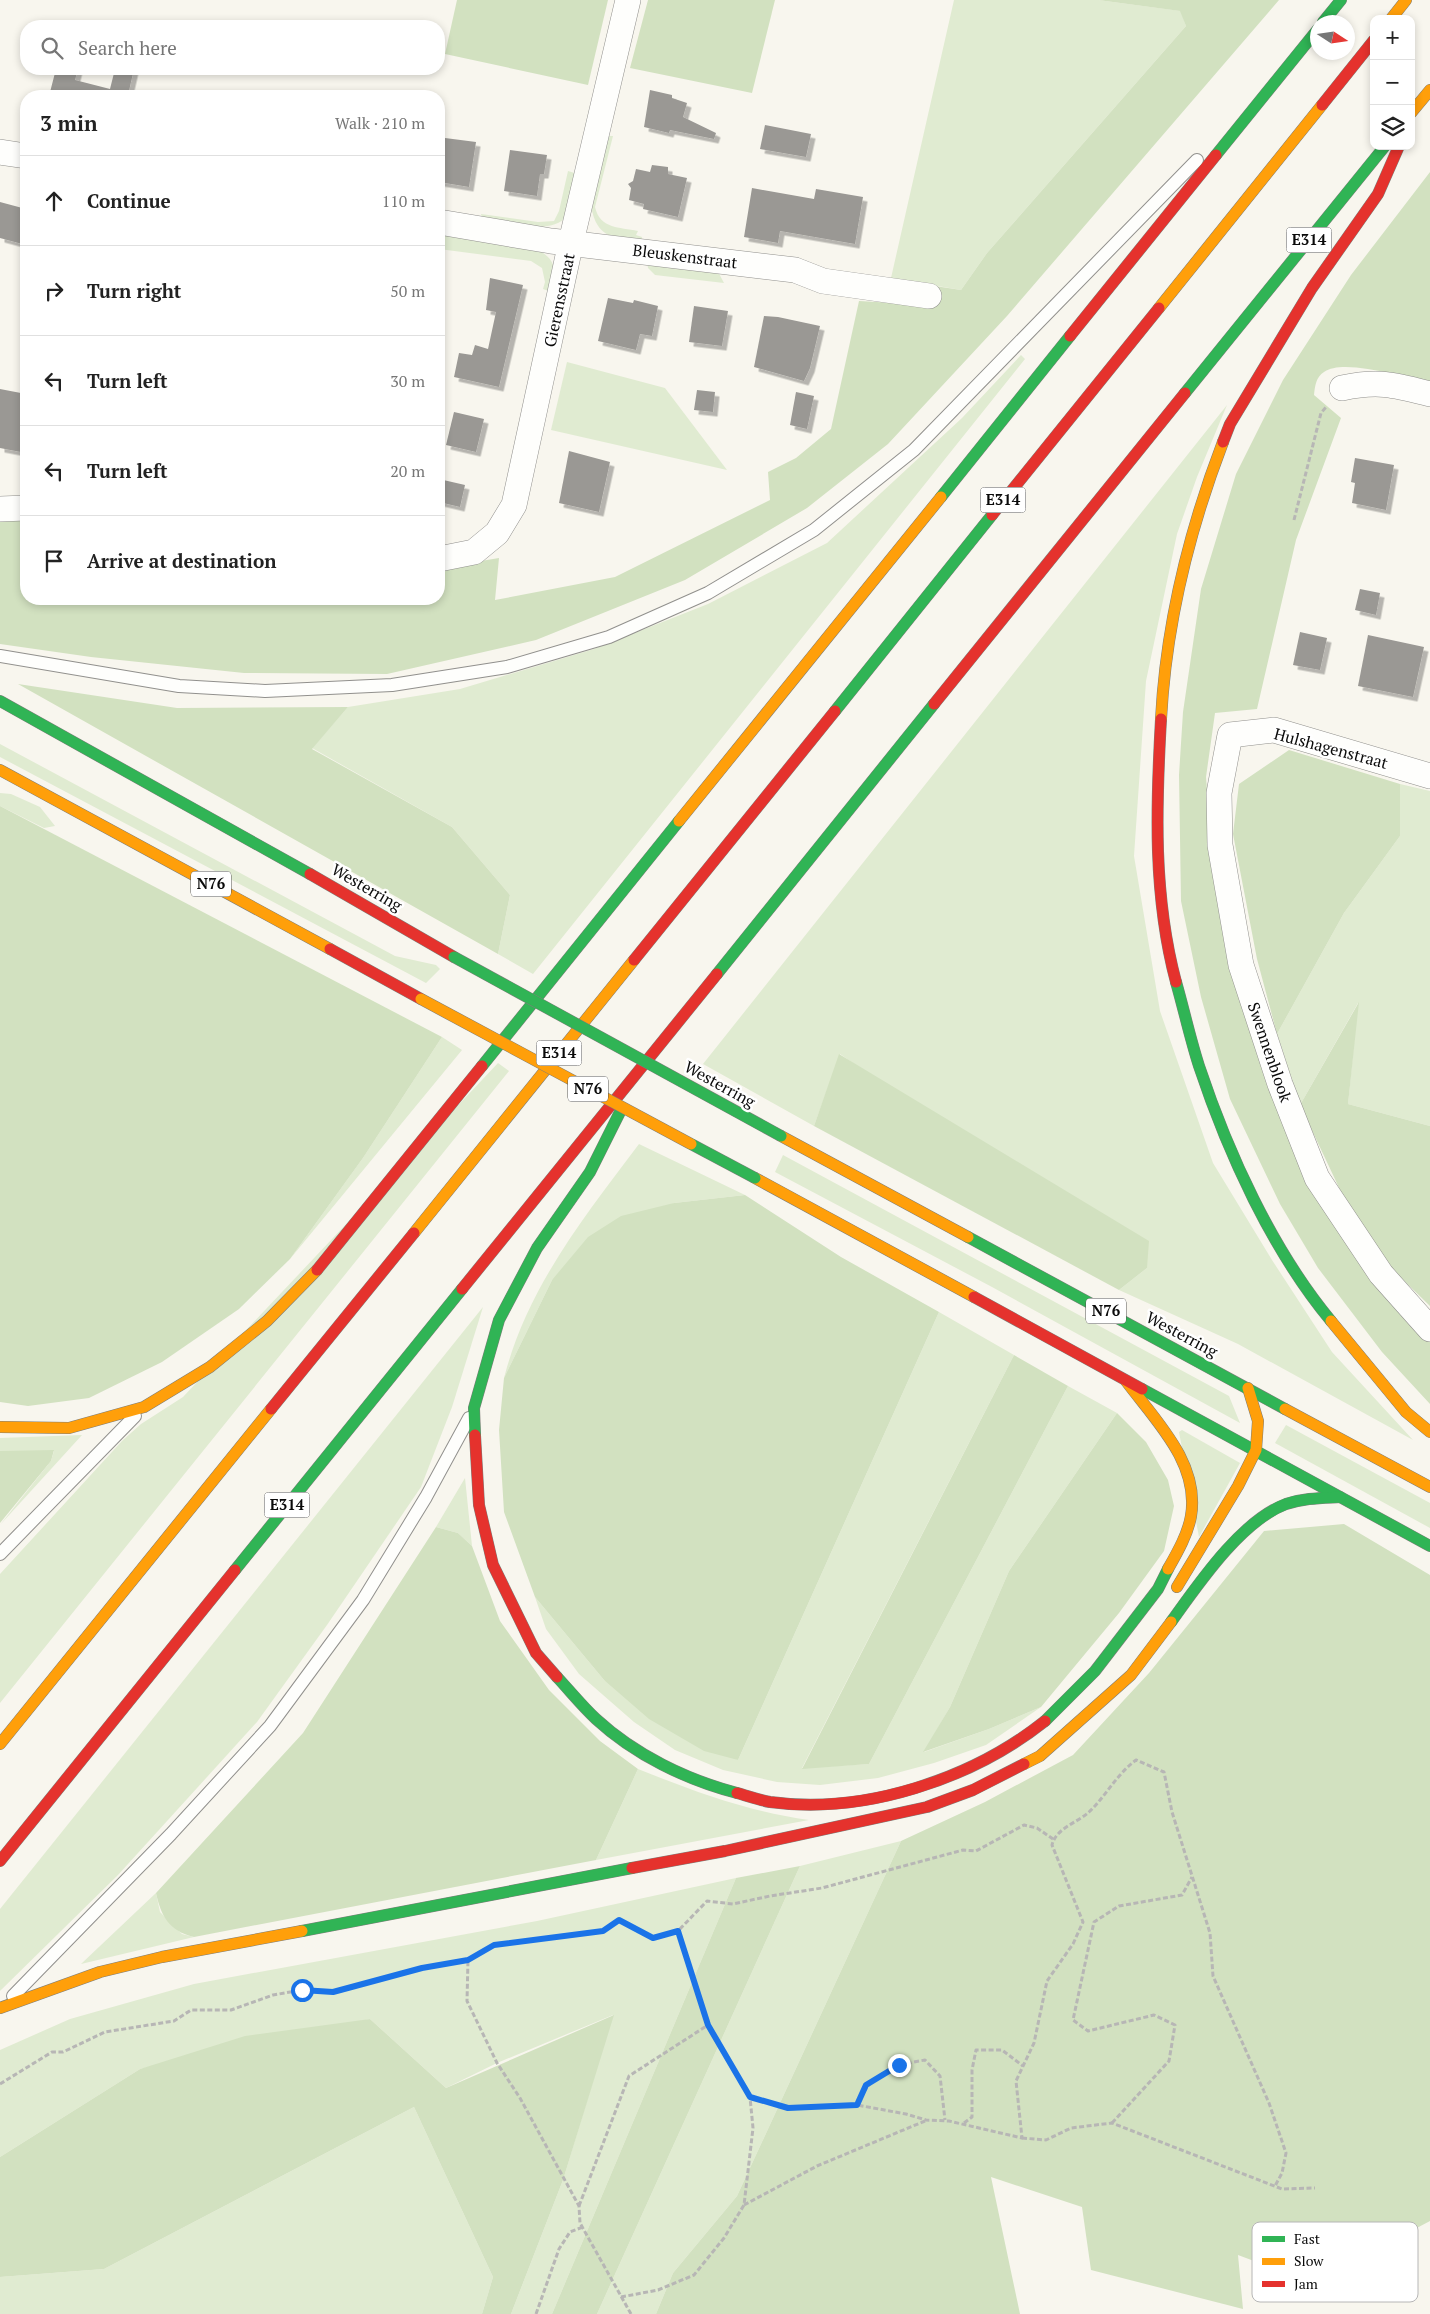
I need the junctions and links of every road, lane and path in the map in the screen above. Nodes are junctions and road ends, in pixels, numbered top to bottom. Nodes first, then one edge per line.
1 (628, 0) edge
2 (1341, 0) edge
3 (1406, 0) edge
4 (1329, 15) edge
5 (1394, 15) edge
6 (1310, 39) edge
7 (1370, 45) edge
8 (1277, 78) junction
9 (1430, 90) edge
10 (1415, 109) edge
11 (1382, 150) edge
12 (1397, 150) edge
13 (0, 152) edge
14 (20, 155) edge
15 (445, 223) edge
16 (571, 242) junction
17 (929, 296) dead end
18 (1342, 388) joint
19 (1430, 394) edge
20 (20, 508) edge
21 (0, 509) edge
22 (1294, 520) dead end
23 (445, 558) edge
24 (0, 656) edge
25 (0, 701) edge
26 (1230, 735) joint
27 (0, 770) edge
28 (1430, 776) edge
29 (644, 1063) junction
30 (1430, 1329) edge
31 (1126, 1381) junction
32 (1248, 1388) junction
33 (144, 1407) junction
34 (474, 1408) junction
35 (0, 1427) edge
36 (1430, 1432) edge
37 (1256, 1450) junction
38 (1430, 1487) edge
39 (1340, 1496) junction
40 (1430, 1546) edge
41 (0, 1554) edge
42 (1169, 1601) dead end
43 (1159, 1618) dead end
44 (1106, 1695) junction
45 (0, 1744) edge
46 (1053, 1839) junction
47 (0, 1861) edge
48 (1192, 1877) junction
49 (678, 1931) junction
50 (468, 1960) junction
51 (1, 2008) edge
52 (708, 2025) junction
53 (1023, 2066) junction
54 (0, 2084) edge
55 (750, 2097) junction
56 (857, 2105) junction
57 (926, 2120) junction
58 (945, 2120) junction
59 (963, 2124) junction
60 (1112, 2124) junction
61 (1022, 2138) junction
62 (1275, 2186) junction
63 (1315, 2188) dead end
64 (744, 2205) junction
65 (579, 2206) junction
66 (582, 2227) junction
67 (621, 2297) junction
68 (536, 2314) edge
69 (631, 2314) edge

1 - 16 street, Gierensstraat
2 - 4 highway
3 - 5 highway
6 - 8 highway
7 - 45 highway, E314
8 - 24 lane
8 - 33 highway
9 - 10 highway
11 - 29 highway, E314
12 - 36 highway
13 - 14 street
15 - 16 street, Bleuskenstraat
16 - 17 street, Bleuskenstraat
16 - 23 street, Gierensstraat
18 - 19 street
18 - 22 path
20 - 21 street
25 - 32 highway, Westerring / N76, bridge
26 - 28 street, Hulshagenstraat
26 - 30 street, Swennenblook
27 - 31 highway, N76, bridge
29 - 34 highway
29 - 47 highway, E314
31 - 34 highway
31 - 37 highway, N76
32 - 37 highway
32 - 38 highway, Westerring / N76
33 - 35 highway
33 - 41 lane
34 - 51 lane
37 - 39 highway, N76
37 - 42 highway
39 - 40 highway, N76
39 - 44 highway
43 - 44 highway
44 - 51 highway
46 - 48 path
46 - 49 path
46 - 53 path
48 - 60 path
48 - 62 path
49 - 50 path
49 - 52 path
50 - 54 path
50 - 65 path
52 - 55 path
52 - 65 path
53 - 59 path
53 - 61 path
55 - 56 path
55 - 64 path
56 - 57 path
56 - 58 path
57 - 58 path
57 - 64 path
58 - 59 path
59 - 61 path
60 - 61 path
60 - 62 path
62 - 63 path
64 - 67 path
65 - 66 path
66 - 67 path
66 - 68 path
67 - 69 path

